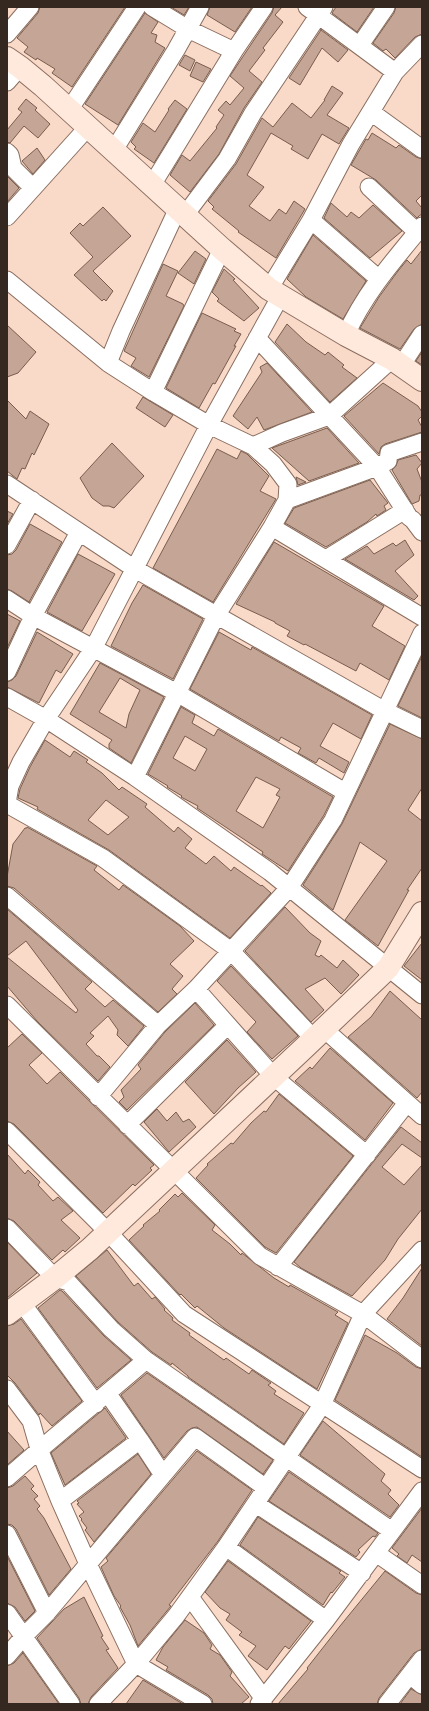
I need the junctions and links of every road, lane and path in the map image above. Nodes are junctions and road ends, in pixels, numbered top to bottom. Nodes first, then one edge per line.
1 (30, 7) edge
2 (137, 7) edge
3 (152, 7) edge
4 (200, 7) edge
5 (264, 7) edge
6 (386, 7) edge
7 (317, 10) edge
8 (188, 28) junction
9 (7, 34) edge
10 (422, 44) edge
11 (360, 45) junction
12 (234, 51) junction
13 (11, 69) edge
14 (395, 72) junction
15 (69, 110) junction
16 (371, 112) junction
17 (88, 127) junction
18 (422, 149) edge
19 (114, 150) junction
20 (7, 152) edge
21 (152, 184) junction
22 (368, 187) dead end
23 (33, 188) junction
24 (182, 211) junction
25 (7, 216) edge
26 (311, 220) junction
27 (419, 229) edge
28 (222, 249) junction
29 (379, 279) junction
30 (7, 280) edge
31 (274, 293) junction
32 (422, 334) edge
33 (346, 336) junction
34 (257, 338) junction
35 (396, 362) junction
36 (108, 363) junction
37 (422, 380) edge
38 (153, 392) junction
39 (329, 416) junction
40 (209, 425) junction
41 (422, 442) edge
42 (253, 446) junction
43 (377, 467) junction
44 (7, 484) edge
45 (32, 500) junction
46 (287, 500) junction
47 (416, 519) edge
48 (272, 527) junction
49 (79, 532) junction
50 (7, 545) edge
51 (326, 559) junction
52 (135, 569) junction
53 (7, 599) edge
54 (33, 616) junction
55 (216, 616) junction
56 (422, 617) edge
57 (422, 633) edge
58 (93, 649) junction
59 (7, 672) edge
60 (177, 692) junction
61 (7, 697) edge
62 (385, 710) junction
63 (46, 719) junction
64 (422, 729) edge
65 (11, 771) edge
66 (135, 777) junction
67 (345, 792) junction
68 (7, 804) edge
69 (289, 888) junction
70 (7, 896) edge
71 (422, 913) edge
72 (231, 951) junction
73 (388, 968) junction
74 (196, 989) junction
75 (422, 996) edge
76 (8, 1008) edge
77 (158, 1025) junction
78 (228, 1025) junction
79 (319, 1034) junction
80 (274, 1076) junction
81 (98, 1097) junction
82 (407, 1103) junction
83 (422, 1116) edge
84 (127, 1125) junction
85 (7, 1131) edge
86 (367, 1155) junction
87 (173, 1171) junction
88 (7, 1228) edge
89 (108, 1232) junction
90 (422, 1250) edge
91 (278, 1267) junction
92 (55, 1278) junction
93 (14, 1309) edge
94 (363, 1314) junction
95 (422, 1359) edge
96 (146, 1360) junction
97 (7, 1389) edge
98 (102, 1399) junction
99 (322, 1405) junction
100 (140, 1440) junction
101 (39, 1449) junction
102 (286, 1458) junction
103 (422, 1469) edge
104 (163, 1475) junction
105 (7, 1478) edge
106 (266, 1488) junction
107 (422, 1491) edge
108 (60, 1501) junction
109 (256, 1504) junction
110 (392, 1531) junction
111 (7, 1534) edge
112 (226, 1547) junction
113 (376, 1553) junction
114 (88, 1564) junction
115 (362, 1573) junction
116 (422, 1585) edge
117 (190, 1597) junction
118 (47, 1612) junction
119 (7, 1613) edge
120 (326, 1620) junction
121 (24, 1636) junction
122 (7, 1656) edge
123 (422, 1659) edge
124 (136, 1664) junction
125 (416, 1680) edge
126 (262, 1701) edge
127 (71, 1704) edge
128 (99, 1704) edge
129 (203, 1704) edge
130 (386, 1704) edge

1 - 9 street
2 - 15 street
3 - 8 street
4 - 8 street
5 - 12 street
6 - 11 street
7 - 11 street
7 - 24 street
8 - 12 street
8 - 19 street
10 - 14 street
11 - 14 street
12 - 21 street
13 - 15 street
14 - 16 street
15 - 17 street
16 - 18 street
16 - 26 street
17 - 19 street
17 - 23 street
19 - 21 street
20 - 23 street
21 - 24 street
22 - 27 street
23 - 25 street
24 - 28 street
24 - 36 street
26 - 29 street
26 - 31 street
27 - 29 street
28 - 31 street
28 - 38 street
29 - 33 street
30 - 36 street
31 - 33 street
31 - 34 street
32 - 35 street
33 - 35 street
34 - 39 street
34 - 40 street
35 - 37 street
35 - 39 street
36 - 38 street
38 - 40 street
39 - 42 street
39 - 43 street
40 - 42 street
40 - 52 street
41 - 43 street
42 - 46 street
43 - 46 street
43 - 47 street
44 - 45 street
45 - 49 street
45 - 50 street
46 - 48 street
47 - 51 street
48 - 51 street
48 - 55 street
49 - 52 street
49 - 54 street
51 - 56 street
52 - 55 street
52 - 58 street
53 - 54 street
54 - 58 street
54 - 59 street
55 - 60 street
55 - 62 street
57 - 62 street
58 - 60 street
58 - 63 street
60 - 66 street
60 - 67 street
61 - 63 street
62 - 64 street
62 - 67 street
63 - 65 street
63 - 66 street
65 - 68 street
66 - 69 street
67 - 69 street
68 - 72 street
69 - 72 street
69 - 73 street
70 - 77 street
71 - 73 street
72 - 74 street
72 - 79 street
73 - 75 street
73 - 79 street
74 - 77 street
74 - 78 street
76 - 81 street
77 - 81 street
78 - 80 street
78 - 84 street
79 - 80 street
79 - 82 street
80 - 86 street
80 - 87 street
81 - 84 street
82 - 83 street
82 - 86 street
84 - 87 street
85 - 89 street
86 - 91 street
87 - 89 street
87 - 91 street
88 - 92 street
89 - 92 street
89 - 99 street
90 - 94 street
91 - 94 street
92 - 93 street
92 - 96 street
93 - 98 street
94 - 95 street
94 - 99 street
96 - 98 street
96 - 102 street
97 - 101 street
98 - 100 street
98 - 101 street
99 - 102 street
99 - 103 street
100 - 104 street
100 - 108 street
101 - 105 street
101 - 108 street
102 - 106 street
102 - 110 street
104 - 106 street
104 - 114 street
106 - 109 street
107 - 110 street
108 - 114 street
109 - 112 street
109 - 115 street
110 - 113 street
111 - 118 street
112 - 117 street
112 - 120 street
113 - 115 street
113 - 116 street
114 - 118 street
114 - 124 street
115 - 120 street
117 - 124 street
117 - 126 street
118 - 121 street
119 - 121 street
120 - 126 street
121 - 122 street
121 - 127 street
123 - 125 street
124 - 128 street
124 - 129 street
125 - 130 street

